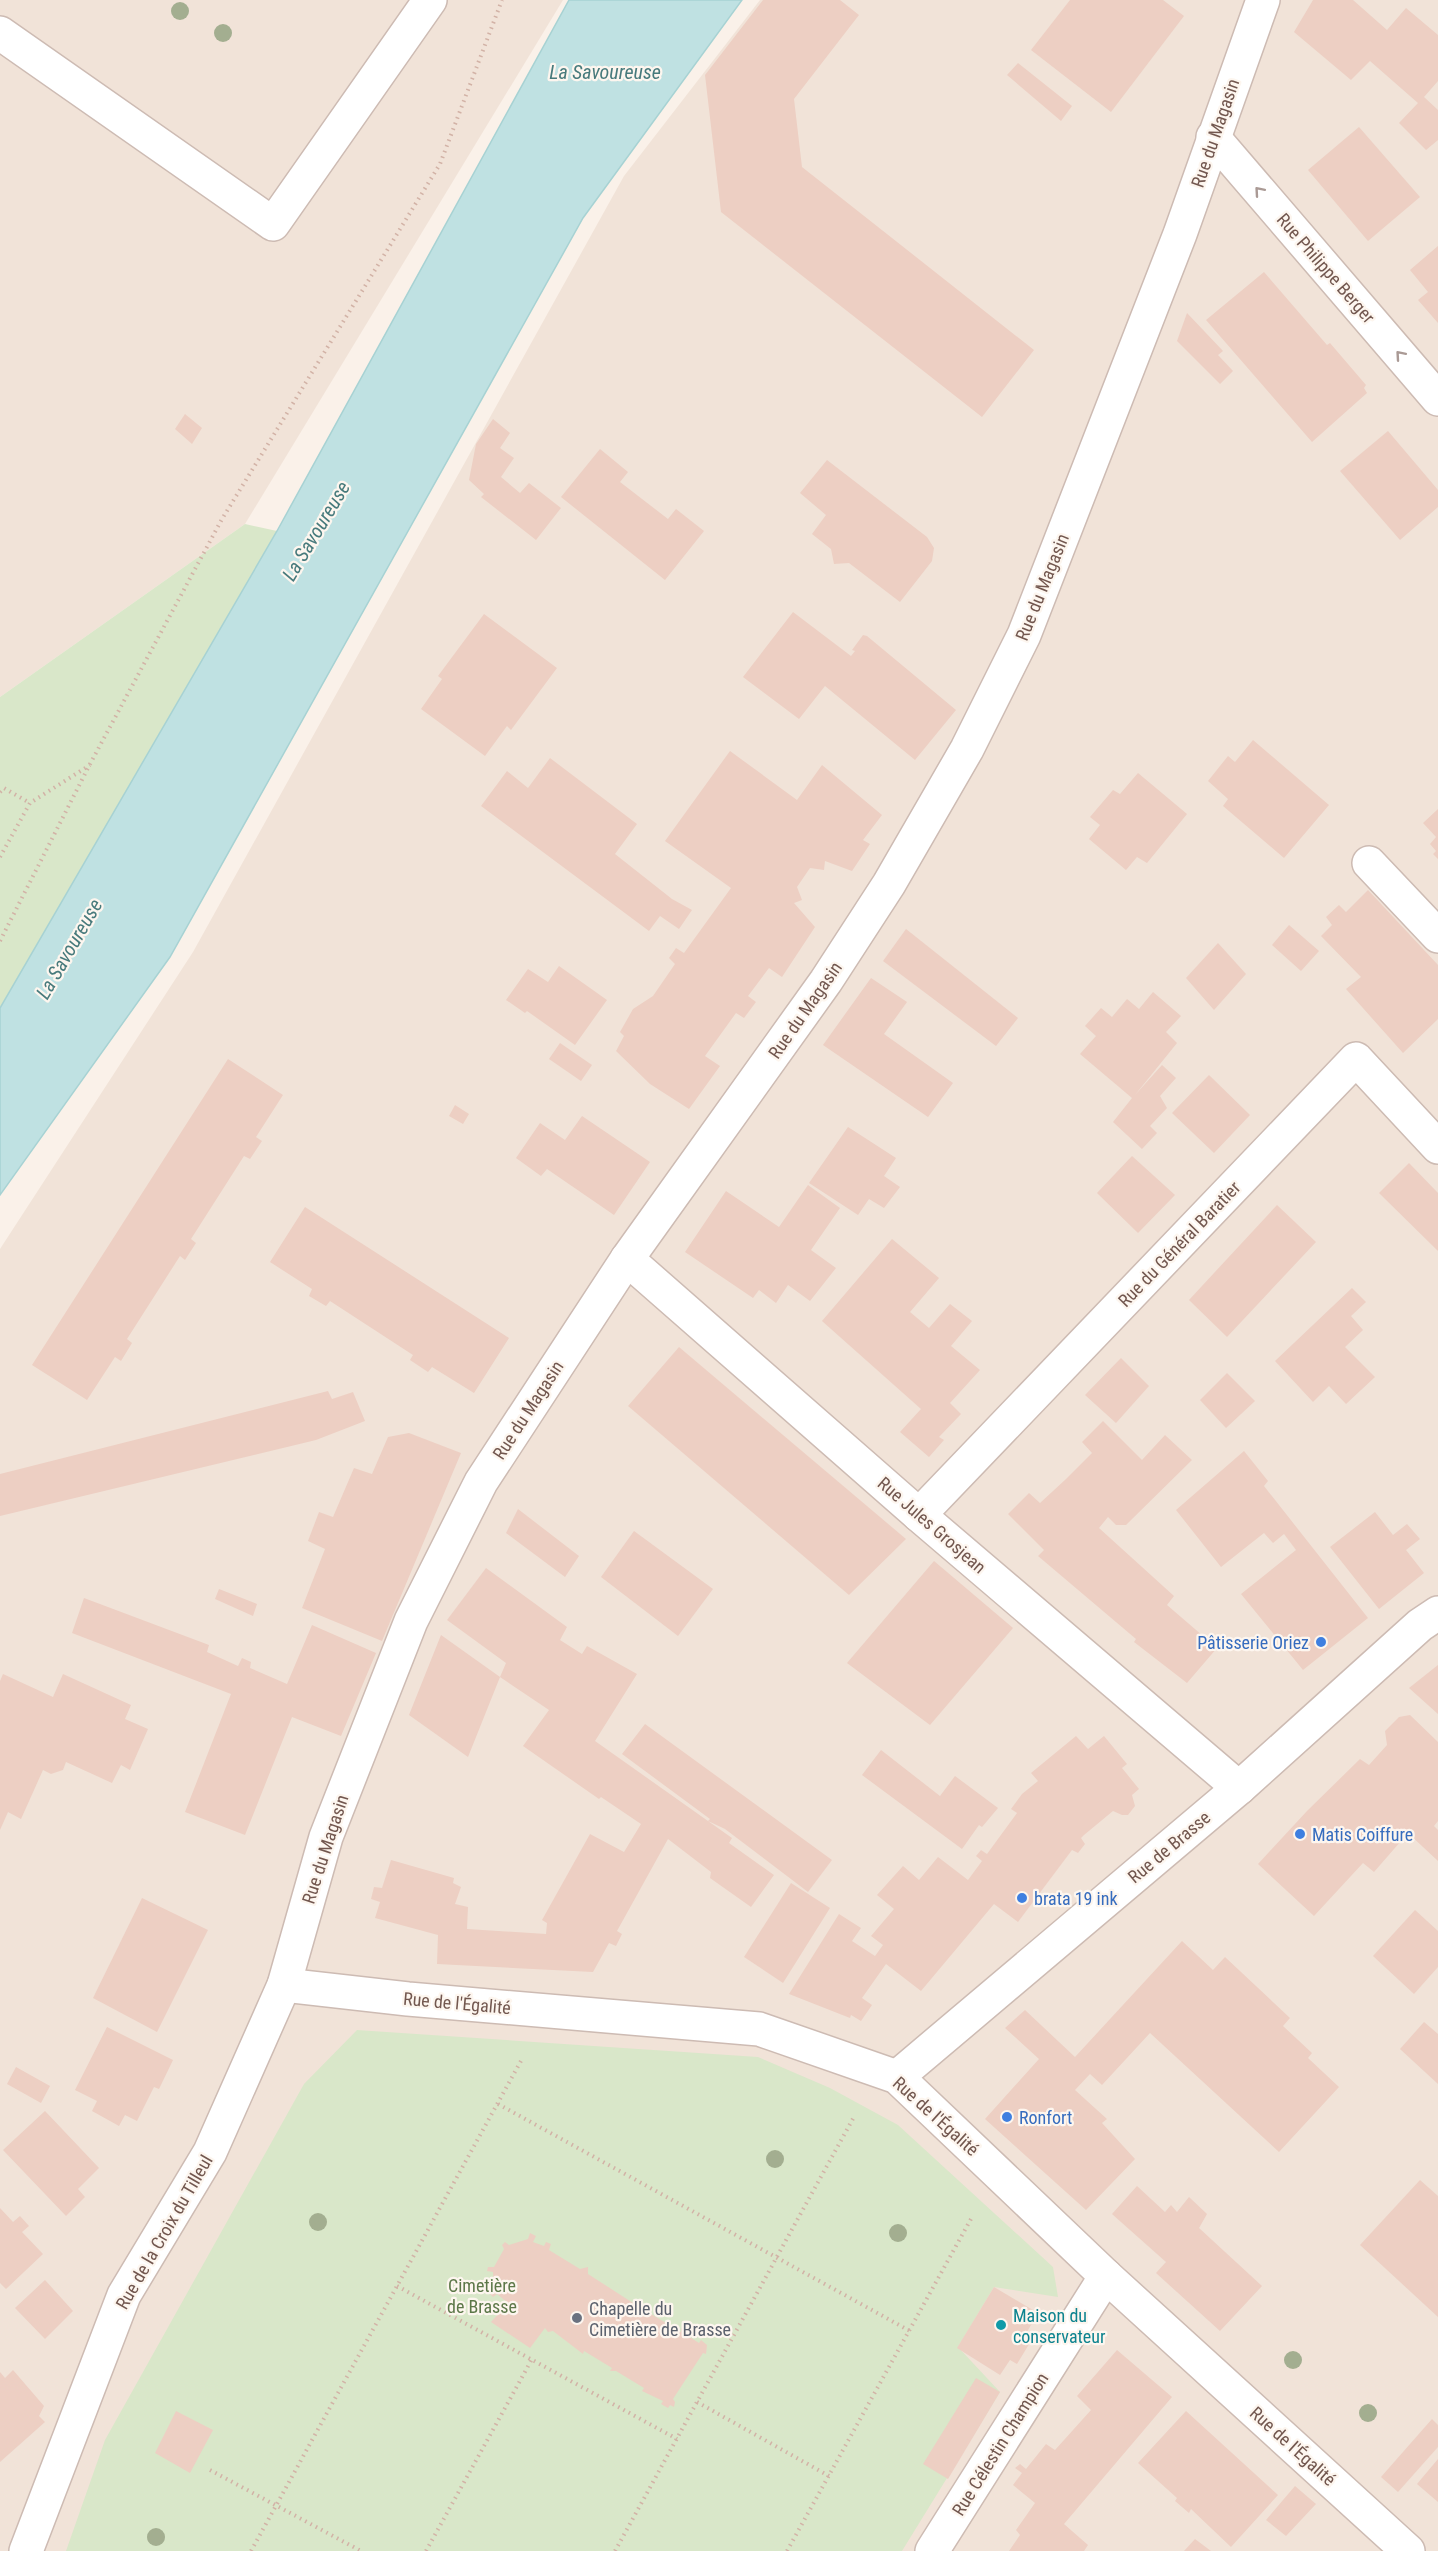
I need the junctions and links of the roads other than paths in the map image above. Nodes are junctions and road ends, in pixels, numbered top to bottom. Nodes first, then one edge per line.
1 (430, 0) edge
2 (1263, 0) edge
3 (0, 33) edge
4 (1213, 137) junction
5 (1438, 399) edge
6 (1369, 863) dead end
7 (1438, 936) edge
8 (1438, 1147) edge
9 (627, 1259) junction
10 (919, 1515) junction
11 (1438, 1613) edge
12 (1239, 1788) junction
13 (284, 1985) junction
14 (897, 2077) junction
15 (1106, 2276) junction
16 (26, 2551) edge
17 (932, 2551) edge
18 (1408, 2551) edge

1 - 3 street
2 - 4 street, Rue du Magasin
5 -> 4 street, Rue Philippe Berger
4 - 9 street, Rue du Magasin
6 - 7 street
8 - 10 street, Rue du Général Baratier
9 - 10 street, Rue Jules Grosjean
9 - 13 street, Rue du Magasin
10 - 12 street, Rue Jules Grosjean
11 - 12 street, Rue de Brasse
12 - 14 street, Rue de Brasse
13 - 14 street, Rue de l'Égalité
13 - 16 street, Rue de la Croix du Tilleul
14 - 15 street, Rue de l'Égalité
15 - 17 street, Rue Célestin Champion
15 - 18 street, Rue de l'Égalité

